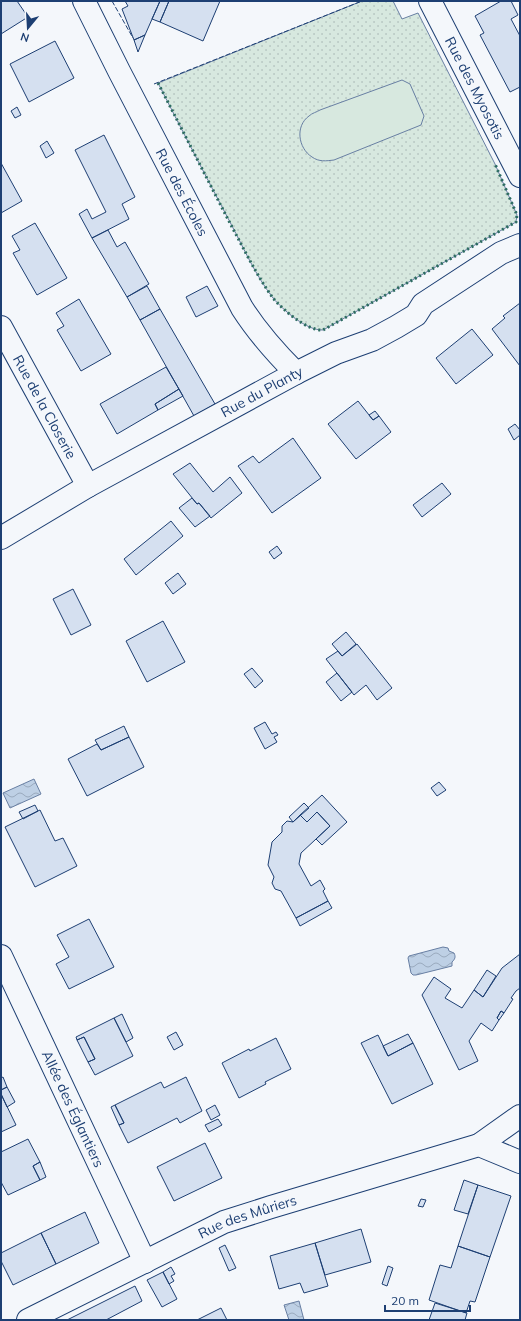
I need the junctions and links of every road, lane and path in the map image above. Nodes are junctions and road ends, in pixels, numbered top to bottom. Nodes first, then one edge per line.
1 (84, 1) edge
2 (430, 1) edge
3 (520, 176) edge
4 (520, 245) edge
5 (1, 327) edge
6 (296, 373) junction
7 (88, 486) junction
8 (1, 538) edge
9 (1, 956) edge
10 (520, 1116) edge
11 (479, 1146) junction
12 (520, 1162) edge
13 (145, 1262) junction
14 (28, 1320) edge

1 - 6 street, Rue des Écoles
2 - 3 street, Rue des Myosotis
4 - 6 street, Rue du Planty
5 - 7 street, Rue de la Closerie
6 - 7 street, Rue du Planty
7 - 8 street, Rue du Planty
9 - 13 street, Allée des Églantiers
10 - 11 street, Rue des Mûriers
11 - 12 street
11 - 13 street, Rue des Mûriers
13 - 14 street, Rue des Mûriers

